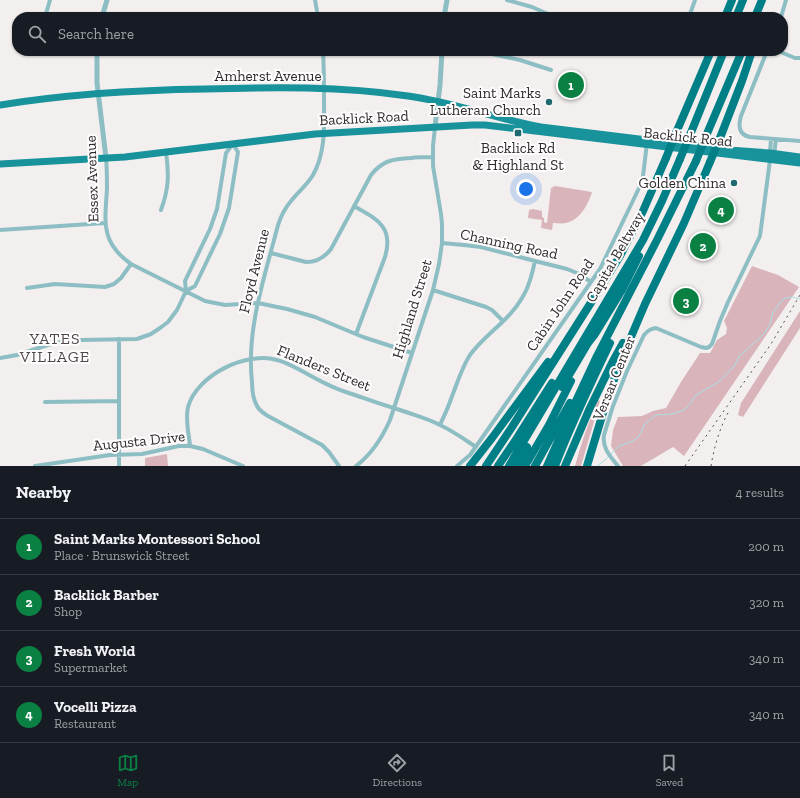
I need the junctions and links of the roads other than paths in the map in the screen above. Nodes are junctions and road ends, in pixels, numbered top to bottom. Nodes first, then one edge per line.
1 (50, 0) edge
2 (107, 0) edge
3 (315, 0) edge
4 (447, 0) edge
5 (507, 0) edge
6 (695, 0) edge
7 (732, 0) edge
8 (743, 0) edge
9 (762, 0) edge
10 (766, 0) edge
11 (786, 0) edge
12 (46, 12) edge
13 (103, 12) edge
14 (317, 12) edge
15 (445, 12) edge
16 (545, 12) edge
17 (691, 12) edge
18 (727, 12) edge
19 (738, 12) edge
20 (757, 12) edge
21 (763, 12) edge
22 (782, 12) edge
23 (788, 55) edge
24 (97, 56) edge
25 (323, 56) edge
26 (442, 56) edge
27 (501, 56) edge
28 (709, 56) edge
29 (722, 56) edge
30 (740, 56) edge
31 (750, 56) edge
32 (765, 56) edge
33 (800, 58) edge
34 (551, 70) dead end
35 (324, 89) junction
36 (98, 93) junction
37 (438, 102) junction
38 (0, 105) edge
39 (533, 126) joint
40 (435, 127) junction
41 (324, 133) junction
42 (774, 139) junction
43 (800, 141) edge
44 (647, 143) junction
45 (232, 144) junction
46 (166, 152) junction
47 (771, 156) junction
48 (433, 157) junction
49 (106, 158) junction
50 (800, 158) edge
51 (696, 161) junction
52 (800, 163) edge
53 (0, 164) edge
54 (354, 206) junction
55 (161, 210) dead end
56 (105, 223) junction
57 (0, 230) edge
58 (442, 243) junction
59 (271, 254) junction
60 (535, 261) junction
61 (131, 264) junction
62 (591, 282) junction
63 (27, 288) dead end
64 (433, 290) junction
65 (186, 291) junction
66 (592, 302) junction
67 (258, 303) junction
68 (645, 304) junction
69 (503, 321) junction
70 (593, 331) junction
71 (356, 334) junction
72 (119, 339) junction
73 (412, 353) junction
74 (597, 356) junction
75 (0, 358) edge
76 (250, 359) junction
77 (119, 401) junction
78 (45, 402) dead end
79 (394, 408) junction
80 (440, 425) junction
81 (554, 431) junction
82 (190, 446) junction
83 (476, 447) junction
84 (119, 454) junction
85 (234, 464) edge
86 (35, 466) edge
87 (119, 466) edge
88 (243, 466) edge
89 (339, 466) edge
90 (356, 466) edge
91 (457, 466) edge
92 (470, 466) edge
93 (486, 466) edge
94 (498, 466) edge
95 (509, 466) edge
96 (516, 466) edge
97 (525, 466) edge
98 (535, 466) edge
99 (539, 466) edge
100 (547, 466) edge
101 (555, 466) edge
102 (565, 466) edge
103 (587, 466) edge
104 (618, 466) edge

1 - 12 street
2 - 13 street
3 - 14 street
4 - 15 street
5 - 16 street
6 - 17 street
7 - 18 highway
8 - 19 highway
9 - 20 highway
10 - 21 highway
11 - 22 street
23 - 33 street
24 - 36 street, Essex Avenue
25 - 35 street, Floyd Avenue
26 - 37 street, Highland Street
27 - 34 street
28 - 66 highway, bridge
29 - 70 highway, Capital Beltway, bridge
30 - 51 highway, Capital Beltway, bridge
31 - 68 highway, bridge
32 - 42 street
35 - 36 main road, Amherst Avenue
35 - 37 main road, Amherst Avenue
35 - 41 street, Floyd Avenue
36 - 38 main road, Amherst Avenue
36 - 49 street, Essex Avenue
37 - 39 main road, Amherst Avenue
37 - 40 street, Highland Street
39 - 44 main road, Backlick Road
40 - 41 main road, Backlick Road
40 - 44 main road, Backlick Road
40 - 48 street, Highland Street
41 - 45 main road, Backlick Road
41 - 59 street, Floyd Avenue
42 - 43 street
42 - 47 street
44 - 47 main road, Backlick Road
44 - 62 street, Cabin John Road
45 - 46 main road, Backlick Road
45 - 65 street
45 - 65 street
46 - 49 main road, Backlick Road
46 - 55 street
47 - 50 main road, Backlick Road
47 - 52 main road, Backlick Road
47 - 104 street, Versar Center
48 - 54 street
48 - 58 street, Highland Street
49 - 53 main road, Backlick Road
49 - 56 street, Essex Avenue
51 - 74 highway
51 - 101 highway, Capital Beltway
54 - 59 street
54 - 71 street
56 - 57 street
56 - 61 street, Essex Avenue
58 - 60 street, Channing Road
58 - 64 street, Highland Street
59 - 67 street, Floyd Avenue
60 - 62 street, Channing Road
60 - 69 street
61 - 63 street
61 - 65 street, Essex Avenue
62 - 83 street, Cabin John Road
64 - 69 street
64 - 73 street, Highland Street
65 - 67 street, Essex Avenue
65 - 72 street
66 - 92 highway
66 - 93 highway
67 - 71 street, Essex Avenue
67 - 76 street, Floyd Avenue
68 - 102 highway
68 - 103 highway
69 - 80 street
70 - 94 highway
70 - 95 highway, Capital Beltway
70 - 96 highway
70 - 97 highway
71 - 73 street, Essex Avenue
72 - 75 street
72 - 77 street
73 - 79 street, Highland Street
74 - 81 highway
74 - 100 highway
76 - 79 street, Flanders Street
76 - 82 street, Flanders Street
76 - 89 street, Floyd Avenue
77 - 78 street
77 - 84 street
79 - 80 street, Flanders Street
79 - 90 street, Highland Street
80 - 83 street, Flanders Street
81 - 98 highway
81 - 99 highway
82 - 84 street, Augusta Drive
82 - 85 street, Augusta Drive
83 - 91 street, Cabin John Road
84 - 86 street, Augusta Drive
84 - 87 street
85 - 88 street, Augusta Drive

